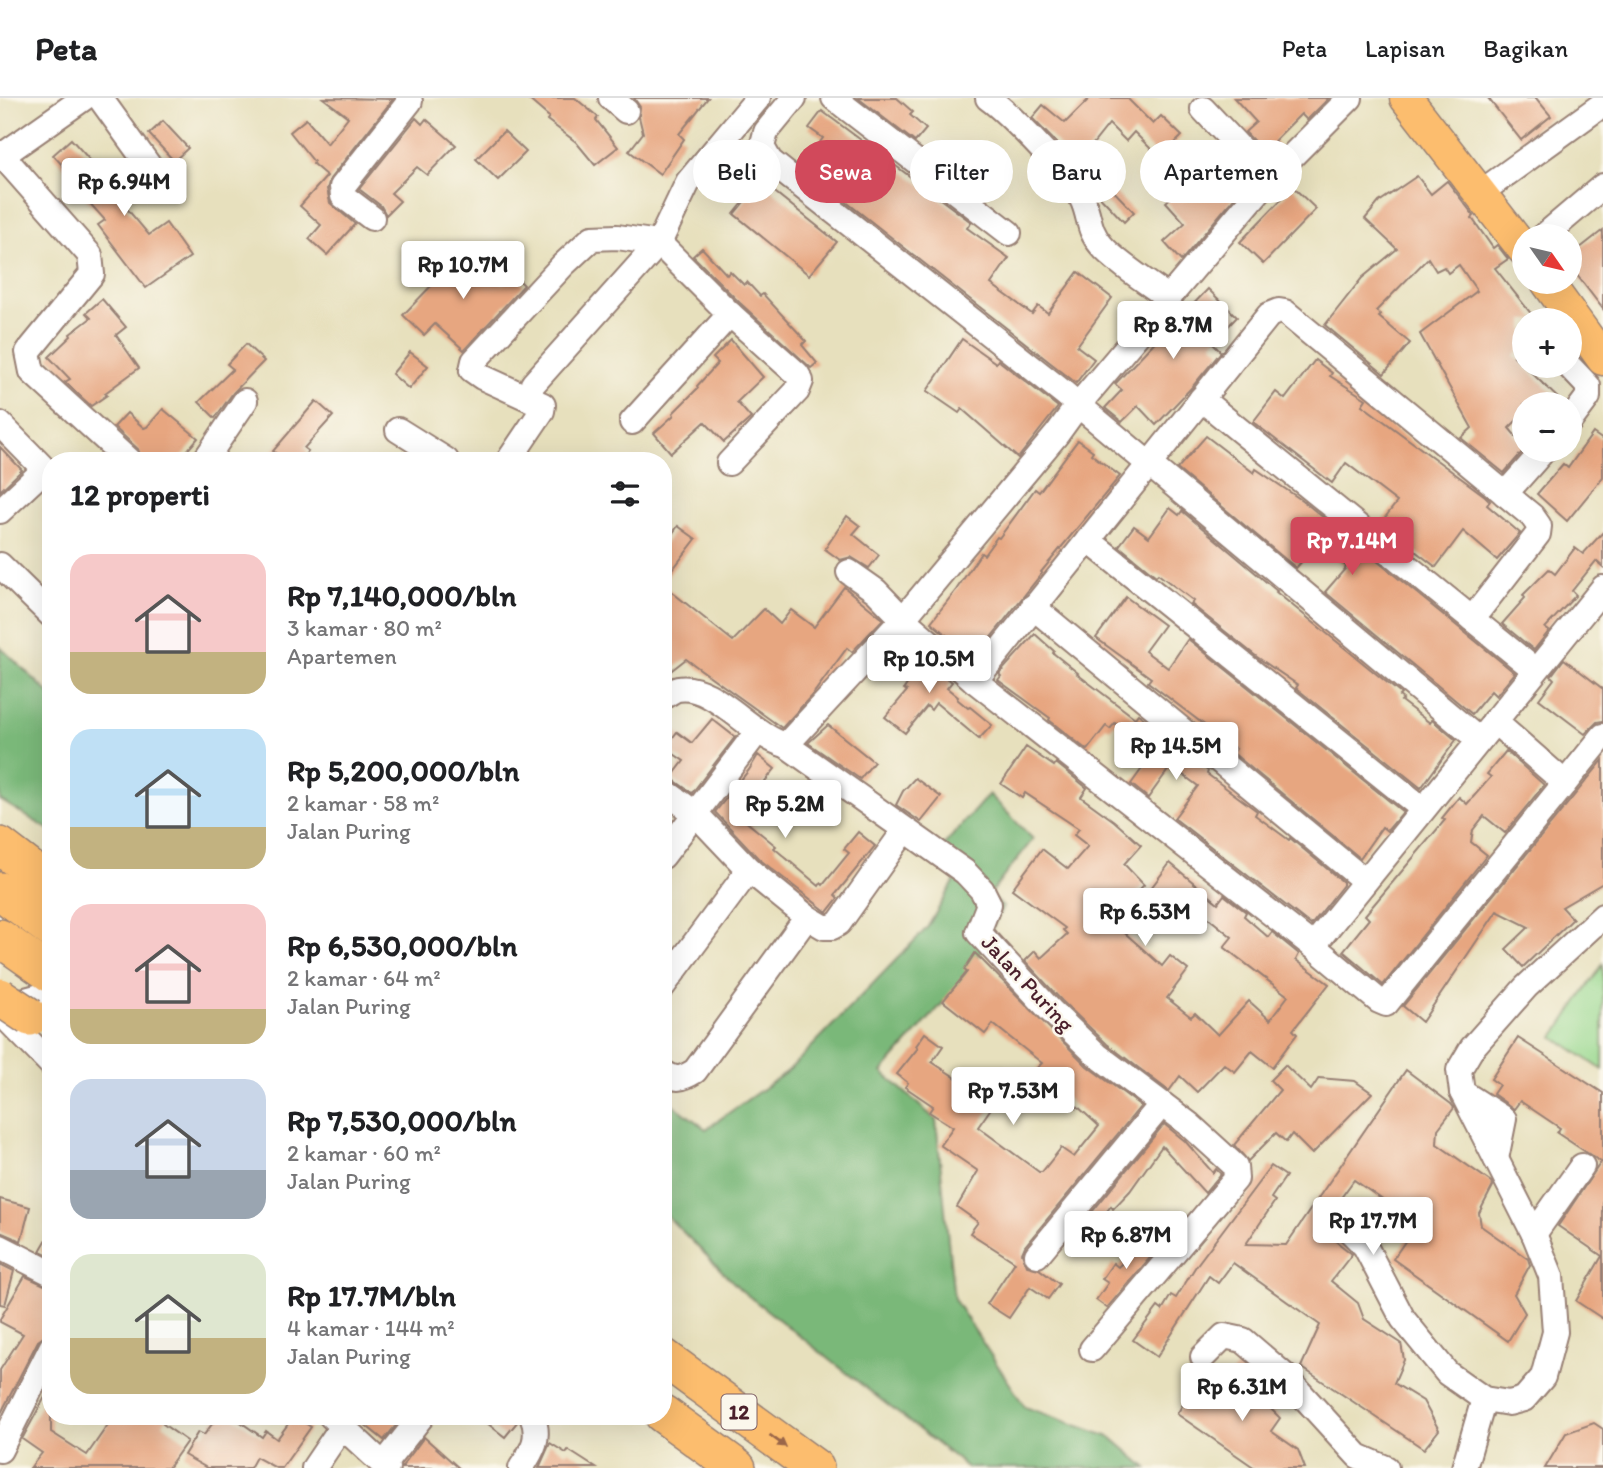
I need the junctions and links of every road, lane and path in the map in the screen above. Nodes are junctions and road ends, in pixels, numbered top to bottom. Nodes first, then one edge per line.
1 (84, 98) edge
2 (100, 98) edge
3 (408, 98) edge
4 (758, 98) edge
5 (794, 98) edge
6 (834, 98) edge
7 (1350, 98) edge
8 (1406, 98) edge
9 (995, 101) edge
10 (1603, 104) edge
11 (1202, 109) dead end
12 (1232, 140) edge
13 (1302, 146) edge
14 (1, 155) edge
15 (1603, 186) edge
16 (165, 188) dead end
17 (1480, 193) junction
18 (1249, 203) edge
19 (372, 218) dead end
20 (1558, 224) edge
21 (1009, 233) dead end
22 (1512, 234) edge
23 (659, 243) junction
24 (1556, 294) edge
25 (1169, 298) junction
26 (730, 314) junction
27 (1603, 359) edge
28 (1580, 378) edge
29 (533, 384) dead end
30 (1200, 399) junction
31 (245, 401) dead end
32 (1078, 405) junction
33 (1582, 405) edge
34 (632, 422) dead end
35 (0, 424) edge
36 (398, 430) dead end
37 (119, 452) edge
38 (210, 452) edge
39 (433, 452) edge
40 (514, 452) edge
41 (1533, 462) edge
42 (729, 463) dead end
43 (1147, 465) junction
44 (42, 467) edge
45 (42, 478) edge
46 (1505, 494) junction
47 (0, 511) edge
48 (1087, 540) junction
49 (0, 565) edge
50 (849, 572) dead end
51 (1601, 595) edge
52 (42, 606) edge
53 (1033, 607) junction
54 (1472, 619) junction
55 (903, 620) junction
56 (1535, 670) junction
57 (975, 681) junction
58 (672, 692) edge
59 (1486, 731) junction
60 (757, 732) junction
61 (1603, 736) edge
62 (786, 746) junction
63 (1565, 783) junction
64 (672, 796) edge
65 (1423, 809) junction
66 (695, 813) junction
67 (905, 830) junction
68 (672, 844) edge
69 (0, 846) edge
70 (749, 870) junction
71 (42, 878) edge
72 (1365, 881) junction
73 (1603, 916) edge
74 (807, 917) junction
75 (0, 938) edge
76 (1313, 946) junction
77 (42, 968) edge
78 (672, 974) edge
79 (0, 997) edge
80 (42, 1013) edge
81 (42, 1014) edge
82 (42, 1055) edge
83 (672, 1078) edge
84 (1162, 1104) junction
85 (1582, 1166) dead end
86 (1341, 1222) dead end
87 (1534, 1234) junction
88 (0, 1247) edge
89 (1037, 1255) dead end
90 (42, 1268) edge
91 (1092, 1349) dead end
92 (1203, 1356) dead end
93 (672, 1364) edge
94 (42, 1366) edge
95 (1483, 1399) junction
96 (672, 1421) edge
97 (335, 1425) edge
98 (341, 1425) edge
99 (416, 1425) edge
100 (536, 1425) edge
101 (0, 1450) edge
102 (386, 1466) edge
103 (314, 1468) edge
104 (521, 1468) edge
105 (737, 1468) edge
106 (815, 1468) edge
107 (1386, 1468) edge
108 (1464, 1468) edge

1 - 14 street
2 - 16 street
3 - 19 street
4 - 23 street
5 - 32 street
6 - 21 street
7 - 13 street
8 - 17 main road
9 - 25 street
10 - 17 street
11 - 12 street
14 - 37 street
15 - 20 street
17 - 22 main road
18 - 25 street
23 - 26 street
23 - 29 street
23 - 40 street
24 - 27 main road
25 - 32 street
26 - 34 street
26 - 42 street
28 - 33 street
30 - 43 street
30 - 46 street
30 - 54 street
31 - 38 street
32 - 43 street
32 - 55 street
35 - 44 street
36 - 39 street
41 - 46 street
43 - 48 street
43 - 59 street
45 - 47 street
46 - 54 street
48 - 53 street
48 - 65 street
49 - 52 street
50 - 55 street
51 - 56 street
53 - 57 street
53 - 72 street
54 - 56 street
55 - 57 street
55 - 62 street
56 - 59 street
57 - 76 street
58 - 60 street, Jalan Puring
59 - 63 street
59 - 65 street
60 - 62 street, Jalan Puring
60 - 66 street
61 - 63 street
62 - 67 street, Jalan Puring
63 - 76 street
64 - 66 street
65 - 72 street
66 - 68 street
66 - 70 street
67 - 74 street
67 - 84 street, Jalan Puring
69 - 71 highway
70 - 74 street
70 - 78 street
72 - 76 street
73 - 87 street
74 - 83 street
75 - 77 highway
79 - 80 highway, bridge
81 - 82 street
84 - 89 street
84 - 91 street, Jalan Puring
85 - 87 street
86 - 95 street
87 - 95 street
88 - 90 street
92 - 107 street
93 -> 106 highway, 12
94 - 101 street
95 - 108 street
96 - 105 highway, 12
97 - 103 street
98 - 102 street
99 - 102 street
100 - 104 street

